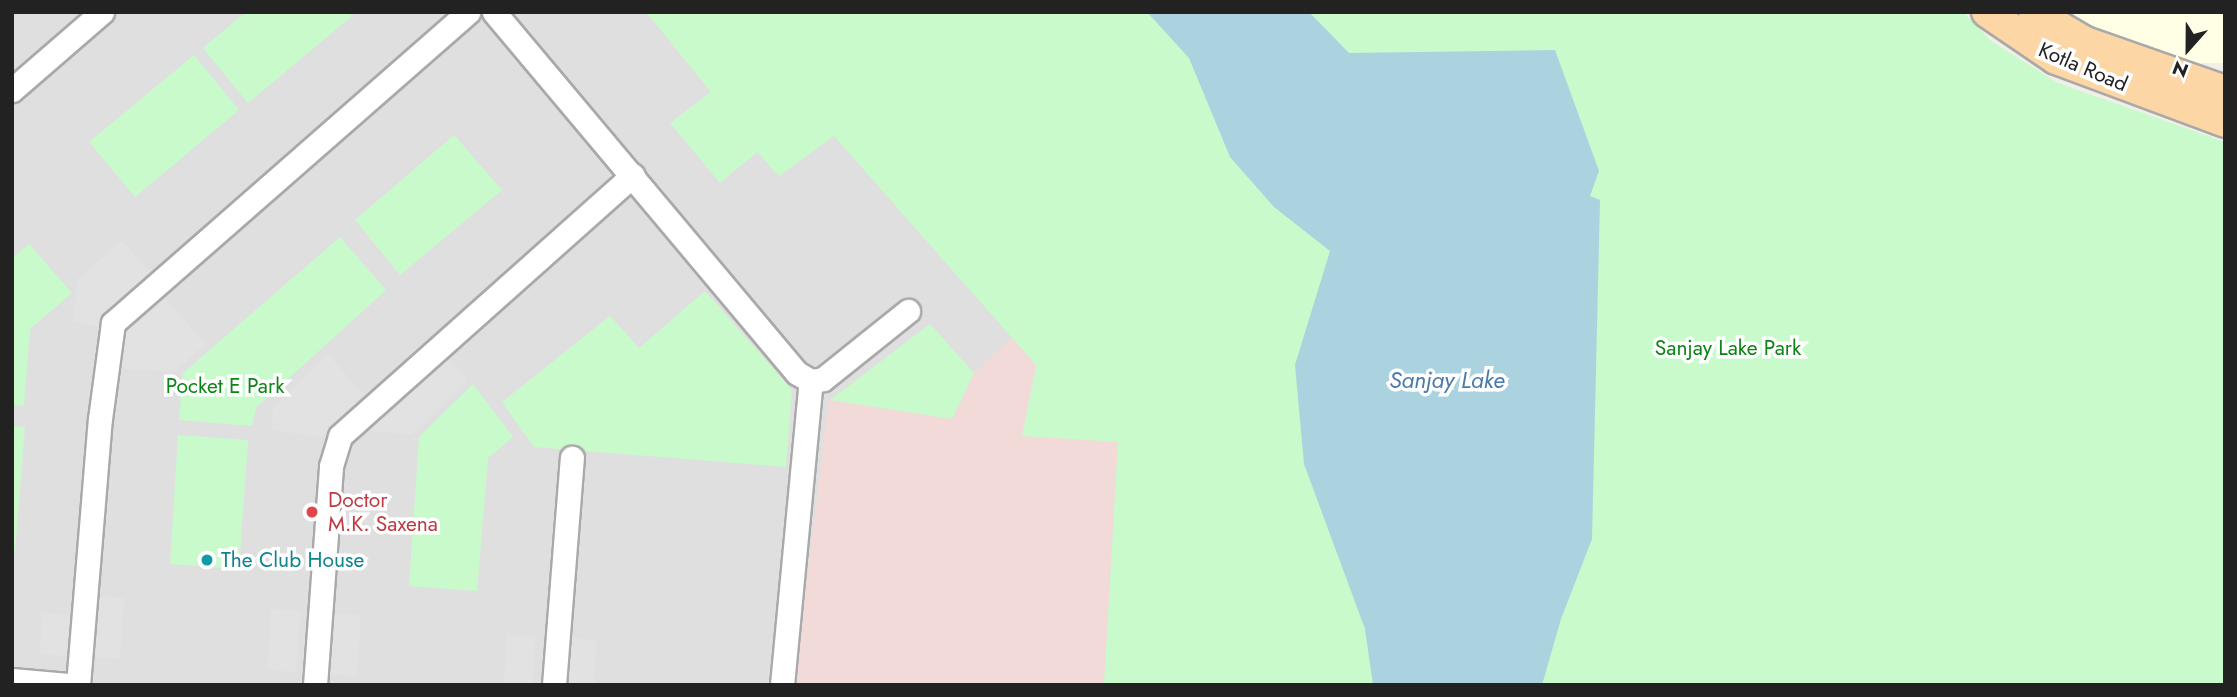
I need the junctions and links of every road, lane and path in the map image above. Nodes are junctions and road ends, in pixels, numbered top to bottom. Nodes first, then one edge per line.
1 (102, 12) edge
2 (468, 12) edge
3 (494, 12) edge
4 (1987, 12) edge
5 (2034, 12) edge
6 (2222, 88) edge
7 (12, 90) edge
8 (2225, 122) edge
9 (633, 175) junction
10 (908, 311) dead end
11 (811, 381) junction
12 (572, 458) dead end
13 (12, 680) edge
14 (68, 685) edge
15 (78, 685) edge
16 (315, 685) edge
17 (554, 685) edge
18 (782, 685) edge

1 - 7 street
2 - 15 street
3 - 9 street
4 - 8 main road, Kotla Road
5 - 6 main road, Kotla Road
9 - 11 street
9 - 16 street
10 - 11 street
11 - 18 street
12 - 17 street
13 - 14 street

